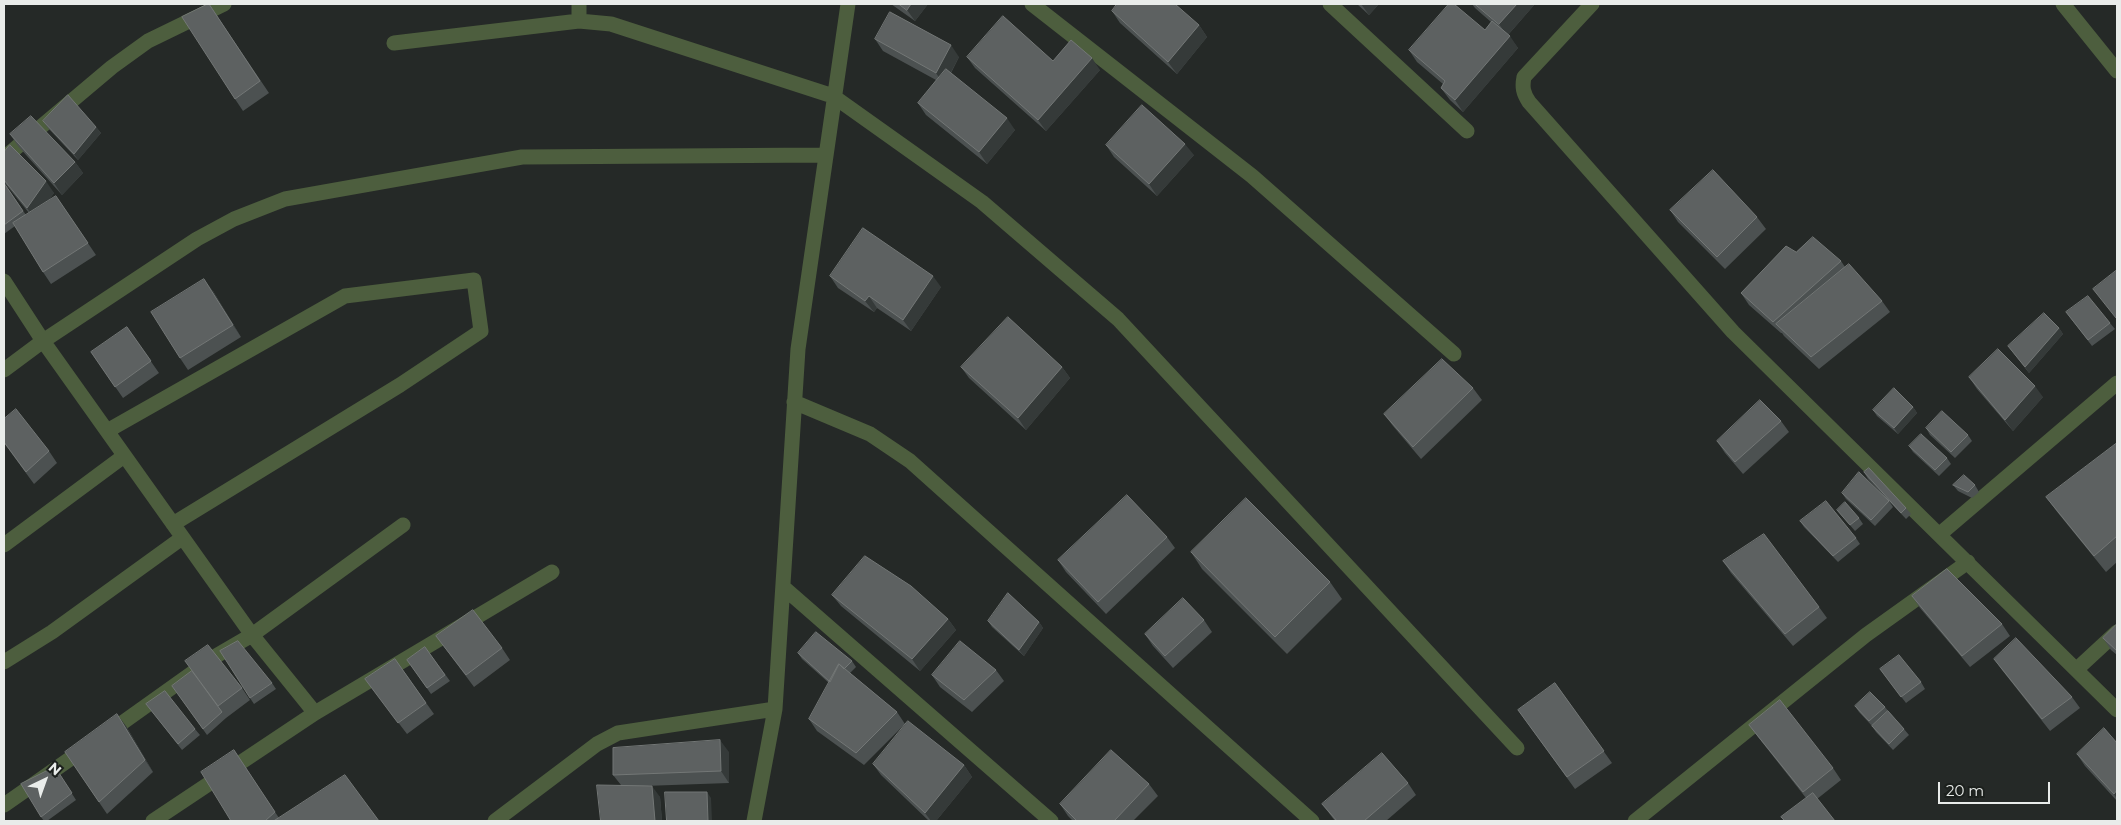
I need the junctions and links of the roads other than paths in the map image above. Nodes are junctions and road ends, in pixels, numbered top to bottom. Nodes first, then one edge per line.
1 (224, 4) edge
2 (579, 4) edge
3 (848, 4) edge
4 (1032, 4) edge
5 (1330, 4) edge
6 (1592, 4) edge
7 (2063, 4) edge
8 (579, 21) junction
9 (394, 43) dead end
10 (2117, 71) edge
11 (833, 96) junction
12 (1467, 131) dead end
13 (824, 156) junction
14 (4, 158) edge
15 (4, 282) edge
16 (43, 341) junction
17 (1454, 354) dead end
18 (4, 370) edge
19 (2117, 383) edge
20 (794, 402) junction
21 (107, 432) junction
22 (124, 456) junction
23 (173, 524) junction
24 (403, 525) dead end
25 (1940, 534) junction
26 (182, 538) junction
27 (4, 544) edge
28 (1968, 562) junction
29 (552, 572) dead end
30 (783, 587) junction
31 (2117, 632) edge
32 (252, 635) junction
33 (4, 662) edge
34 (2078, 669) junction
35 (775, 708) junction
36 (2117, 710) edge
37 (315, 713) junction
38 (1517, 748) dead end
39 (4, 805) edge
40 (153, 821) edge
41 (495, 821) edge
42 (754, 821) edge
43 (1051, 821) edge
44 (1312, 821) edge
45 (1635, 821) edge

1 - 14 street
2 - 8 street
3 - 11 street
4 - 17 street
5 - 12 street
6 - 25 street
7 - 10 street
8 - 9 street
8 - 11 street
11 - 13 street
11 - 38 street
13 - 16 street
13 - 20 street
15 - 16 street
16 - 18 street
16 - 21 street
19 - 25 street
20 - 30 street
20 - 44 street
21 - 22 street
21 - 23 street
22 - 23 street
22 - 27 street
23 - 26 street
24 - 32 street
25 - 28 street
26 - 32 street
26 - 33 street
28 - 34 street
28 - 45 street
29 - 37 street
30 - 35 street
30 - 43 street
31 - 34 street
32 - 37 street
32 - 39 street
34 - 36 street
35 - 41 street
35 - 42 street
37 - 40 street

